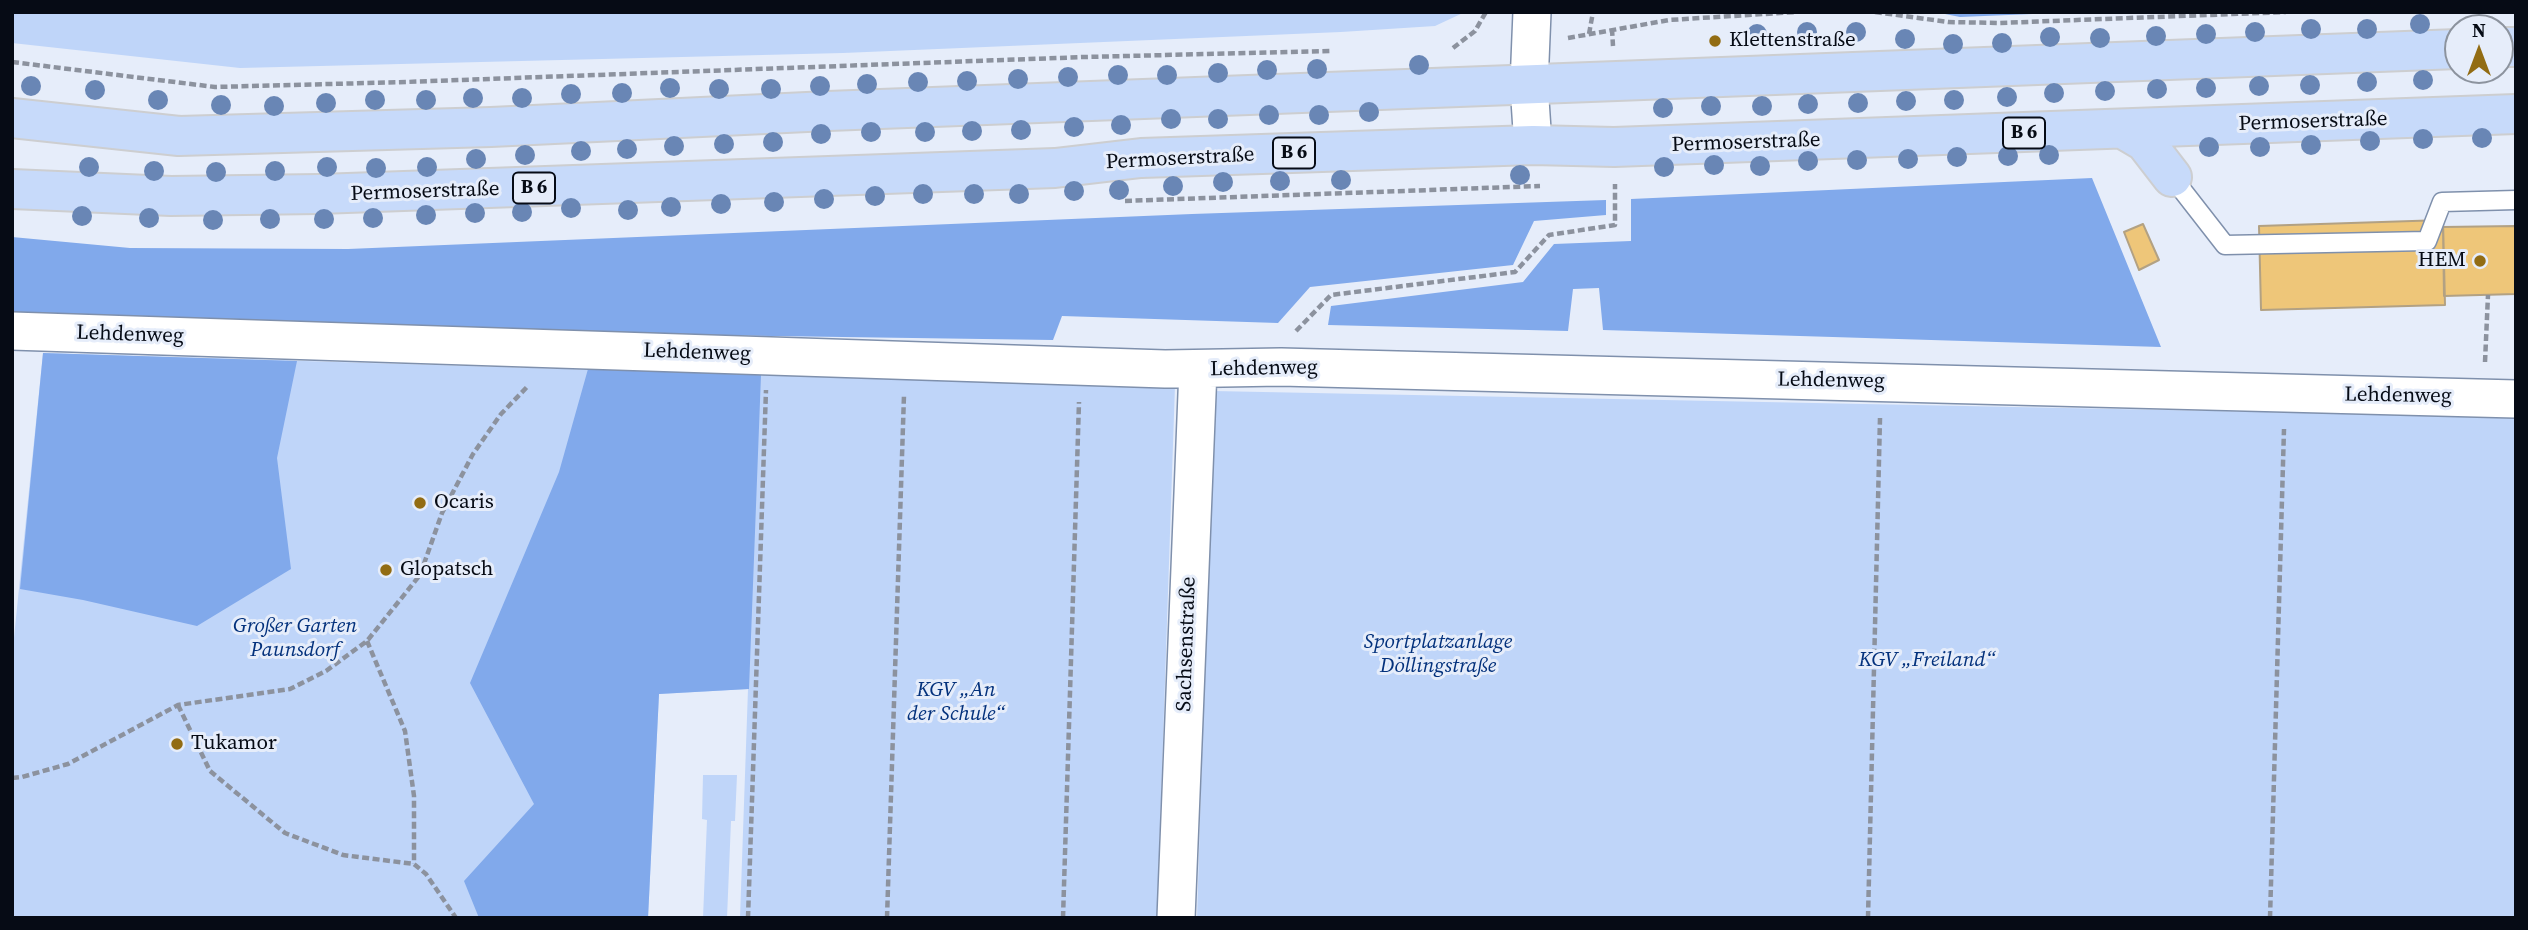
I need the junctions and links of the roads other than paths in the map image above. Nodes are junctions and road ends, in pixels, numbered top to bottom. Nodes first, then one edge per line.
1 (1532, 29) edge
2 (2444, 50) edge
3 (1529, 85) junction
4 (2516, 114) edge
5 (12, 118) edge
6 (2123, 129) junction
7 (1533, 145) junction
8 (2172, 177) joint
9 (12, 189) edge
10 (2516, 200) edge
11 (12, 331) edge
12 (1198, 369) junction
13 (2516, 399) edge
14 (1176, 918) edge

1 - 3 street
2 - 3 main road
3 - 5 main road
3 - 7 street
4 - 6 main road, Permoserstraße / B 6
6 - 7 main road, Permoserstraße / B 6
6 - 8 main road
7 - 9 main road, Permoserstraße / B 6
8 - 10 lane
11 - 12 street, Lehdenweg
12 - 13 street, Lehdenweg
12 - 14 street, Sachsenstraße

